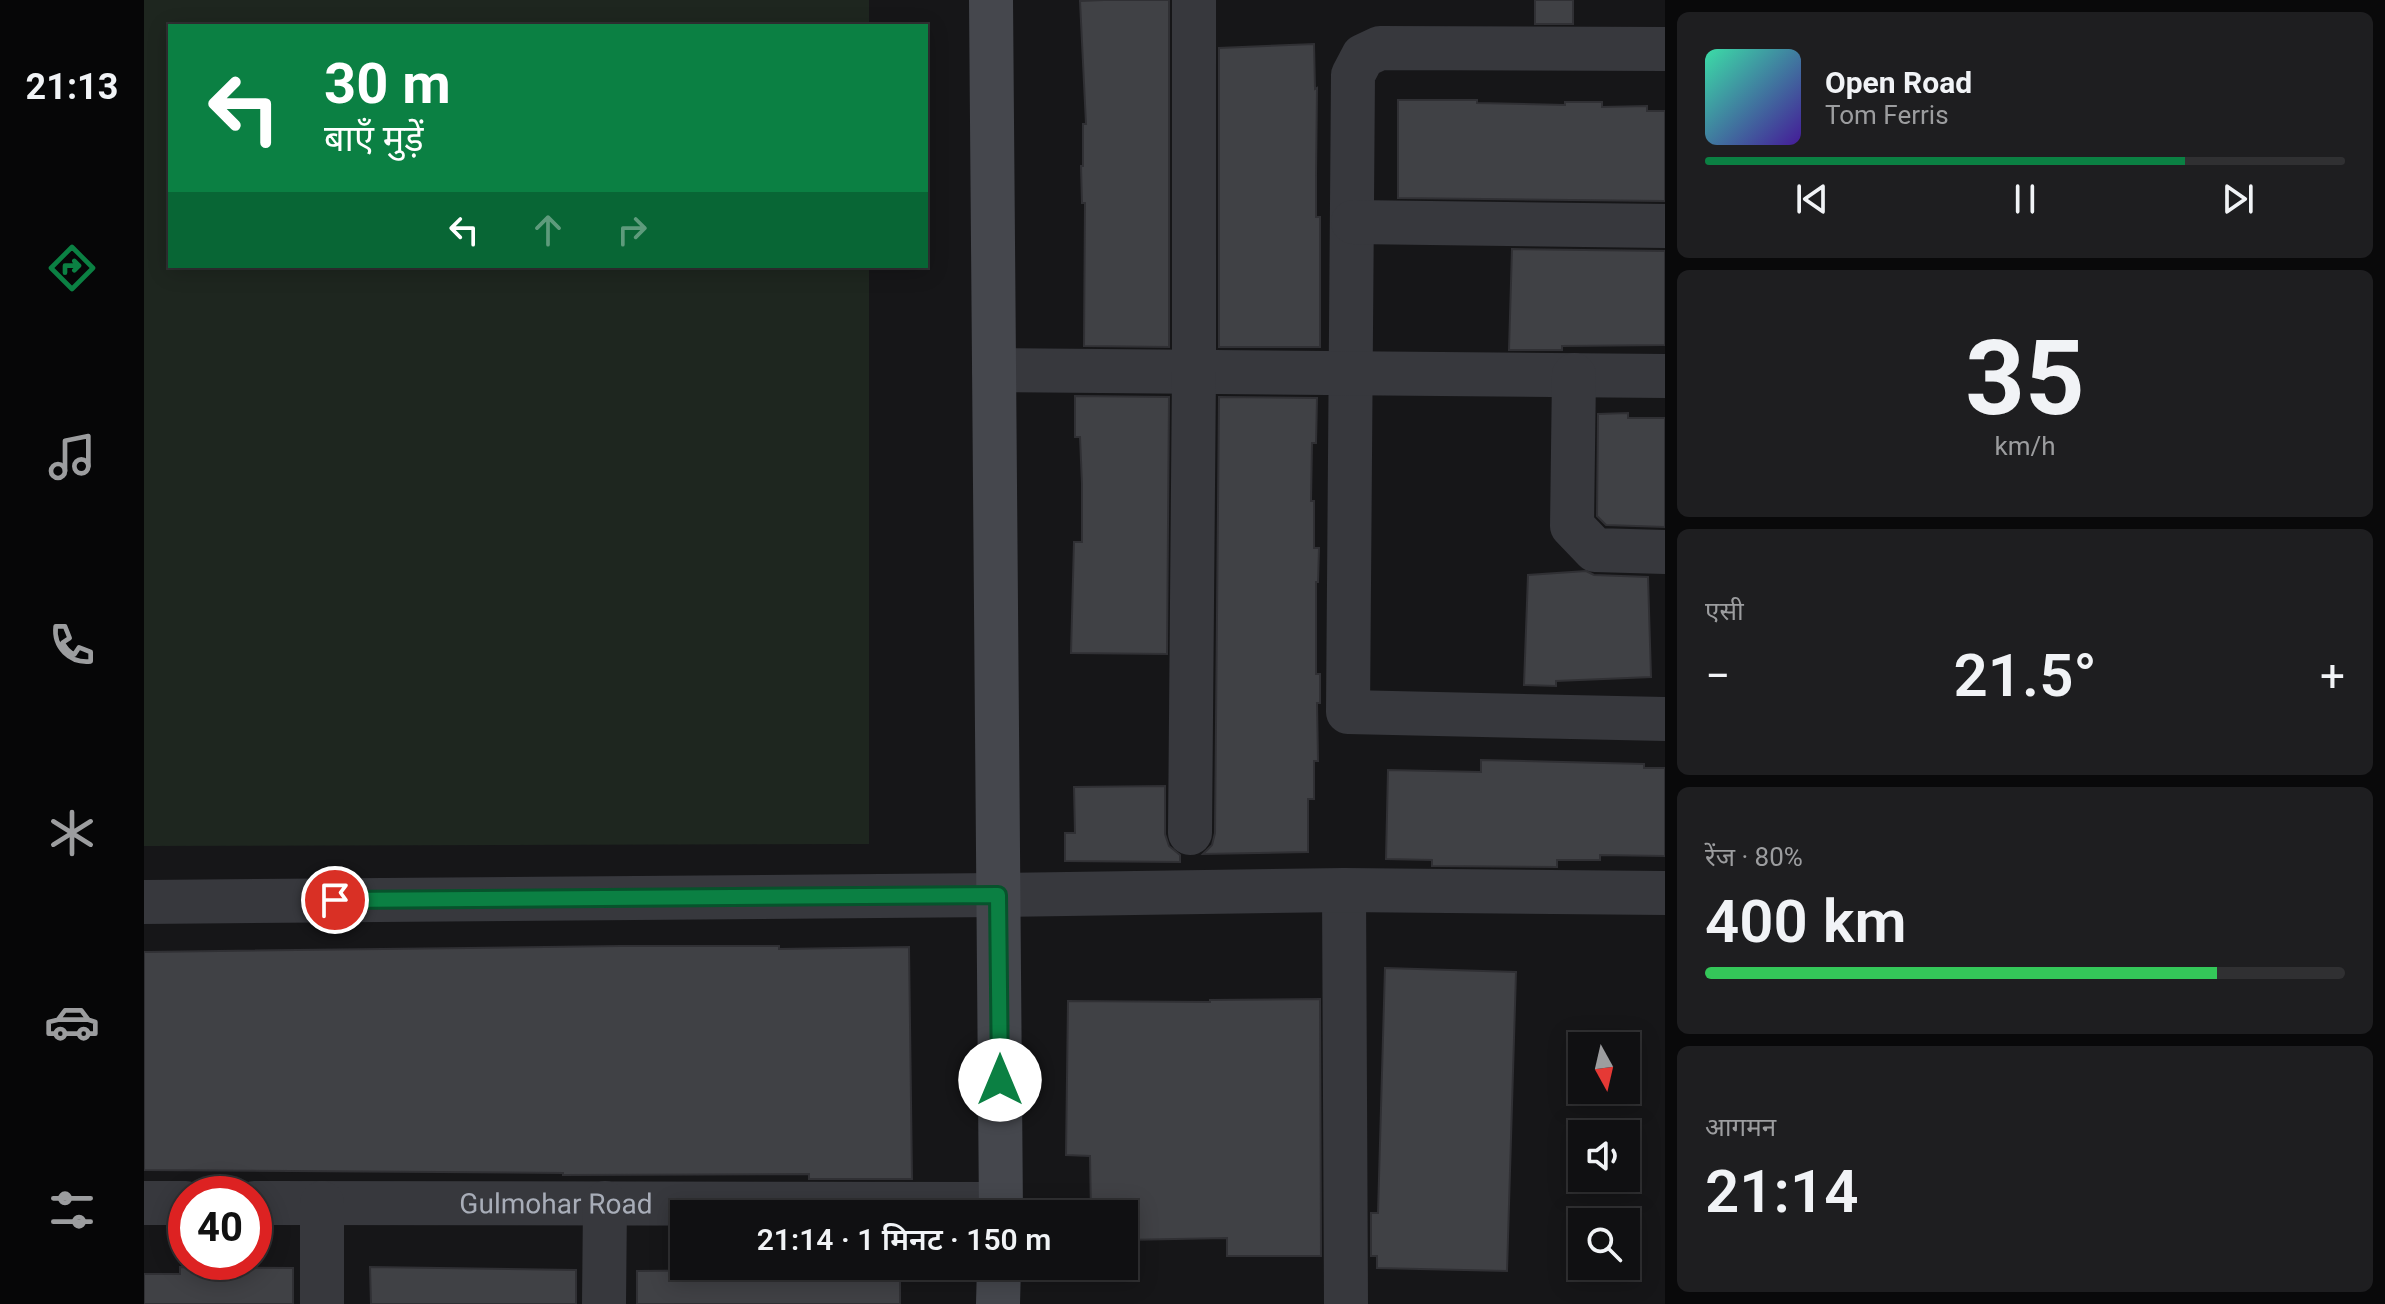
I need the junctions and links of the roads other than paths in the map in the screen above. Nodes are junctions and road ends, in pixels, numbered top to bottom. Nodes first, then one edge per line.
1 (991, 0) edge
2 (1194, 0) edge
3 (1665, 49) edge
4 (1353, 222) junction
5 (1665, 226) edge
6 (994, 370) junction
7 (1194, 371) junction
8 (1352, 372) junction
9 (1574, 375) junction
10 (1665, 376) edge
11 (1665, 552) edge
12 (1665, 719) edge
13 (1190, 833) dead end
14 (1344, 890) junction
15 (1665, 893) edge
16 (998, 895) junction
17 (144, 902) edge
18 (1001, 1200) edge
19 (144, 1203) edge
20 (168, 1203) edge
21 (272, 1203) edge
22 (322, 1203) junction
23 (605, 1203) junction
24 (670, 1204) edge
25 (999, 1280) edge
26 (322, 1304) edge
27 (604, 1304) edge
28 (998, 1304) edge
29 (1346, 1304) edge

1 - 6 street
2 - 7 street
3 - 4 street
4 - 5 street
4 - 8 street
6 - 7 street
6 - 16 street
7 - 8 street
7 - 13 street
8 - 9 street
8 - 12 street
9 - 10 street
9 - 11 street
14 - 15 street
14 - 16 street
14 - 29 street
16 - 17 street
16 - 18 street
19 - 20 street
21 - 22 street, Gulmohar Road
22 - 23 street, Gulmohar Road
22 - 26 street
23 - 24 street, Gulmohar Road
23 - 27 street
25 - 28 street

